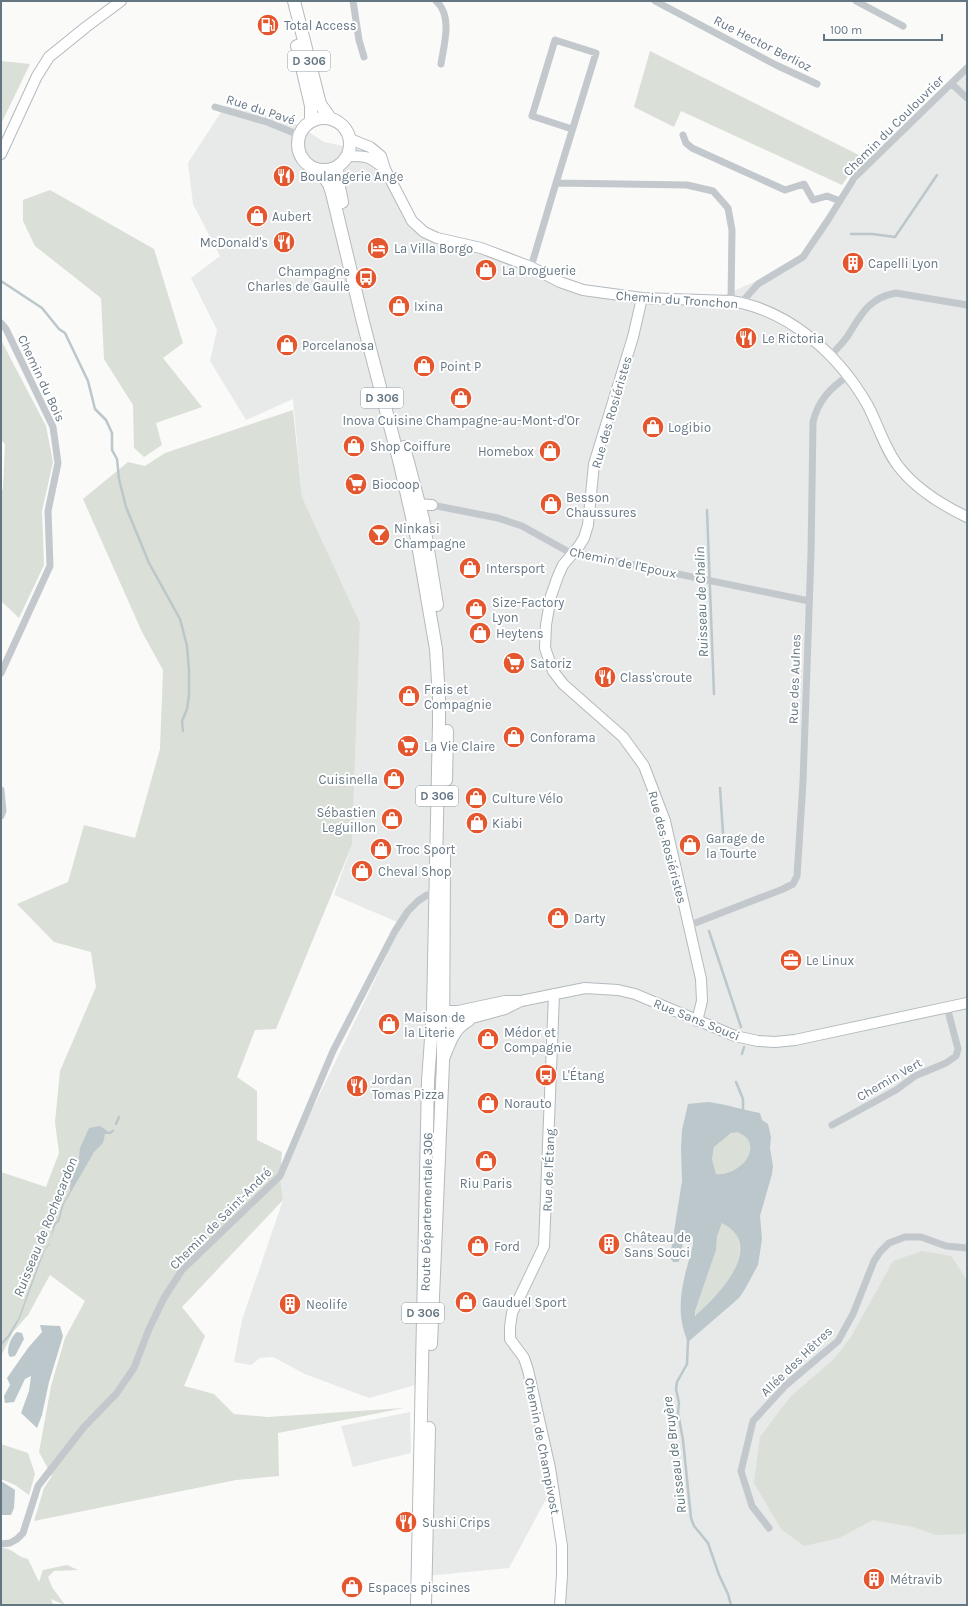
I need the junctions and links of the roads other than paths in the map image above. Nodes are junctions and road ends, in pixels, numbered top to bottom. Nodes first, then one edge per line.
1 (121, 1) edge
2 (286, 1) edge
3 (294, 1) edge
4 (353, 1) edge
5 (436, 1) edge
6 (655, 1) edge
7 (856, 1) edge
8 (903, 26) dead end
9 (364, 57) dead end
10 (441, 64) dead end
11 (967, 68) edge
12 (817, 84) dead end
13 (952, 84) junction
14 (967, 98) edge
15 (215, 107) dead end
16 (330, 118) junction
17 (311, 121) junction
18 (572, 129) junction
19 (299, 135) junction
20 (683, 135) dead end
21 (350, 139) junction
22 (1, 154) edge
23 (348, 156) junction
24 (336, 167) junction
25 (385, 169) junction
26 (319, 170) junction
27 (556, 183) junction
28 (840, 201) junction
29 (531, 267) junction
30 (642, 298) junction
31 (731, 301) junction
32 (742, 302) junction
33 (967, 305) edge
34 (1, 323) edge
35 (831, 356) junction
36 (848, 376) junction
37 (414, 504) junction
38 (432, 504) joint
39 (967, 517) edge
40 (575, 552) junction
41 (809, 601) junction
42 (1, 673) edge
43 (1, 790) edge
44 (1, 816) edge
45 (440, 894) junction
46 (690, 925) junction
47 (554, 994) junction
48 (521, 1001) junction
49 (967, 1003) edge
50 (947, 1006) junction
51 (478, 1017) junction
52 (439, 1019) junction
53 (697, 1021) junction
54 (443, 1062) junction
55 (832, 1125) dead end
56 (967, 1248) edge
57 (510, 1339) joint
58 (769, 1528) dead end
59 (1, 1544) edge
60 (416, 1605) edge
61 (425, 1605) edge
62 (560, 1605) edge

1 - 22 street
2 - 17 main road, D 306
3 - 16 main road, D 306
4 - 9 street
5 - 10 street
6 - 12 street, Rue Hector Berlioz
7 - 8 street
11 - 13 street, Chemin du Coulouvrier
13 - 14 street
13 - 28 street, Chemin du Coulouvrier
15 - 19 street, Rue du Pavé
16 - 17 main road
16 - 21 main road
17 - 19 main road
18 - 18 street
18 - 27 street
19 - 26 main road
20 - 28 street
21 - 23 main road
21 - 25 street, Chemin du Tronchon
23 - 24 main road
23 - 25 street, Chemin du Tronchon
24 - 26 main road
24 - 37 main road, D 306
25 - 29 street, Chemin du Tronchon
26 - 37 main road, D 306
27 - 29 street
27 - 31 street
28 - 32 street, Chemin du Coulouvrier
29 - 30 street, Chemin du Tronchon
30 - 31 street, Chemin du Tronchon
30 - 40 street, Rue des Rosiéristes
31 - 32 street, Chemin du Tronchon
32 - 35 street, Chemin du Tronchon
33 - 35 street
34 - 42 street, Chemin du Bois
35 - 36 street, Chemin du Tronchon
36 - 39 street, Chemin du Tronchon
36 - 41 street, Rue des Aulnes
37 - 38 street, Chemin de l'Epoux
37 - 45 main road, D 306
38 - 40 street, Chemin de l'Epoux
40 - 41 street, Chemin de l'Epoux
40 - 46 street, Rue des Rosiéristes
41 - 46 street, Rue des Aulnes
43 - 44 street
45 - 52 main road, Route Départementale 306 / D 306
45 - 59 street, Chemin de Saint-André
46 - 53 street, Rue des Rosiéristes
47 - 48 street, Rue Sans Souci
47 - 53 street, Rue Sans Souci
47 - 57 street, Rue de l'Étang
48 - 51 street, Rue Sans Souci
48 - 52 street, Rue Sans Souci
49 - 50 street, Rue Sans Souci
50 - 53 street, Rue Sans Souci
50 - 55 street, Chemin Vert
51 - 52 street, Rue Sans Souci
51 - 54 street
52 - 54 main road, Route Départementale 306 / D 306
52 - 60 main road, Route Départementale 306 / D 306
54 - 61 main road, Route Départementale 306 / D 306
56 - 58 street, Allée des Hêtres
57 - 62 street, Chemin de Champivost

